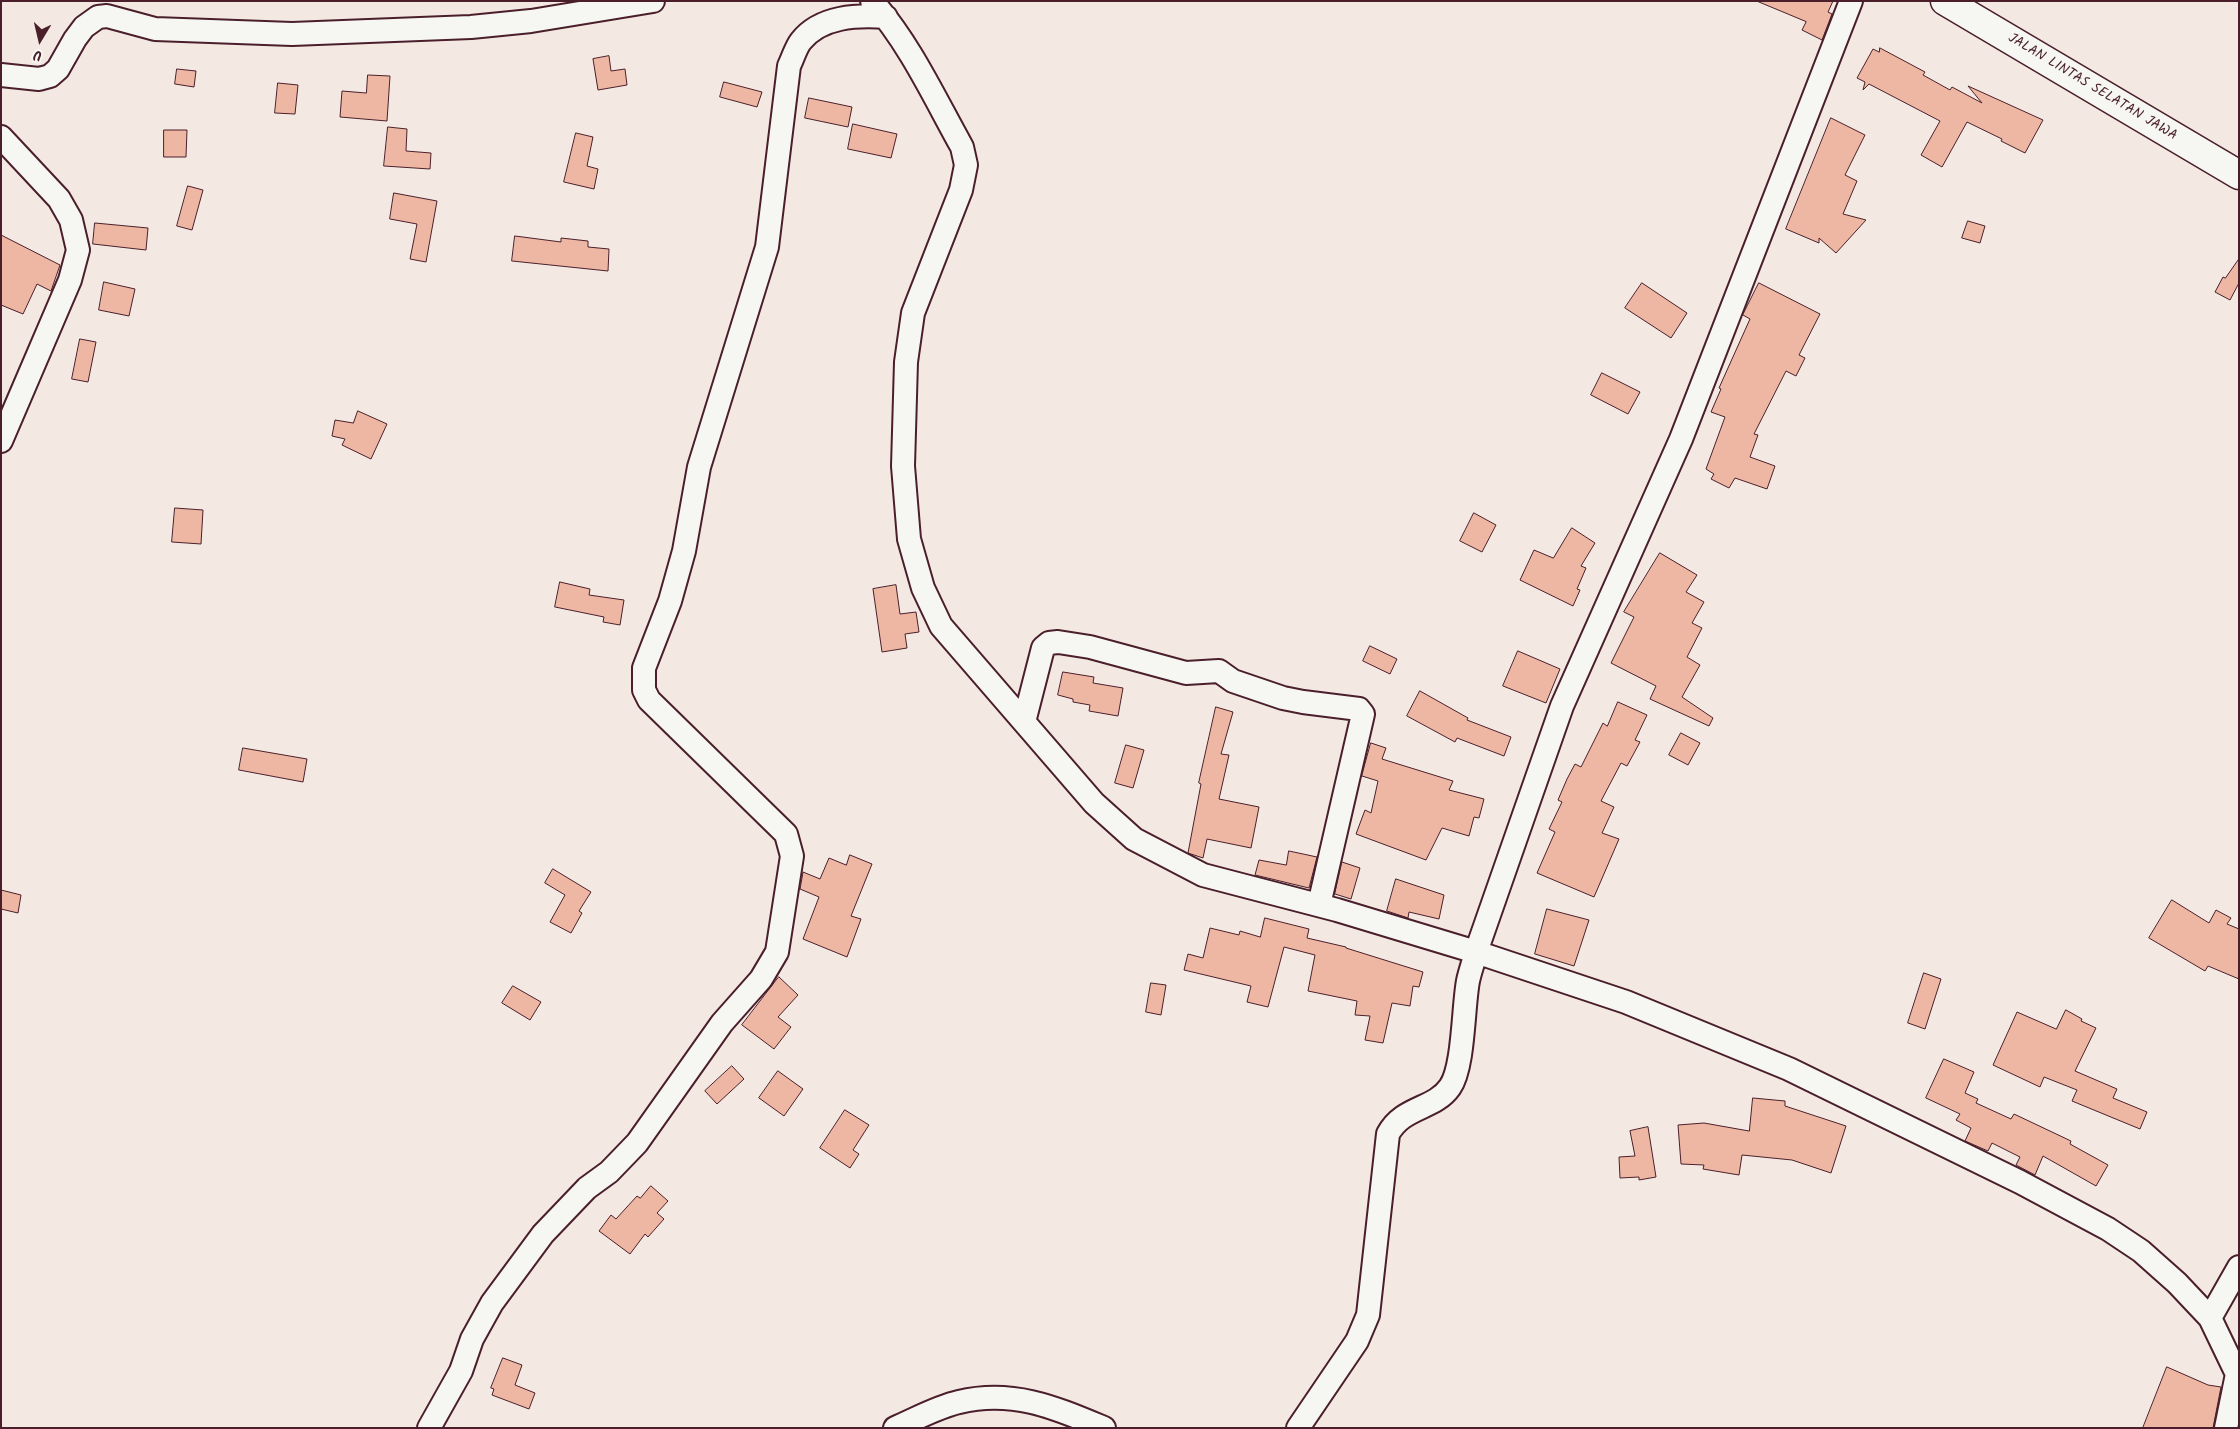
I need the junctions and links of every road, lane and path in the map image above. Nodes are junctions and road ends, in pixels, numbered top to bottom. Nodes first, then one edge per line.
1 (653, 1) edge
2 (1851, 1) edge
3 (1945, 1) edge
4 (879, 9) edge
5 (1, 75) edge
6 (1, 137) edge
7 (2239, 175) edge
8 (1, 441) edge
9 (1024, 722) junction
10 (1319, 905) junction
11 (1476, 952) junction
12 (2239, 1267) edge
13 (2210, 1318) junction
14 (2238, 1374) edge
15 (428, 1428) edge
16 (895, 1428) edge
17 (1104, 1428) edge
18 (1298, 1428) edge
19 (2226, 1428) edge

1 - 5 street
2 - 11 street
3 - 7 highway, JALAN LINTAS SELATAN JAWA
4 - 9 street
4 - 15 street
6 - 8 street
9 - 10 street
9 - 10 street
10 - 11 street
11 - 13 street
11 - 18 street
12 - 13 street
13 - 14 street
14 - 19 street
16 - 17 street

